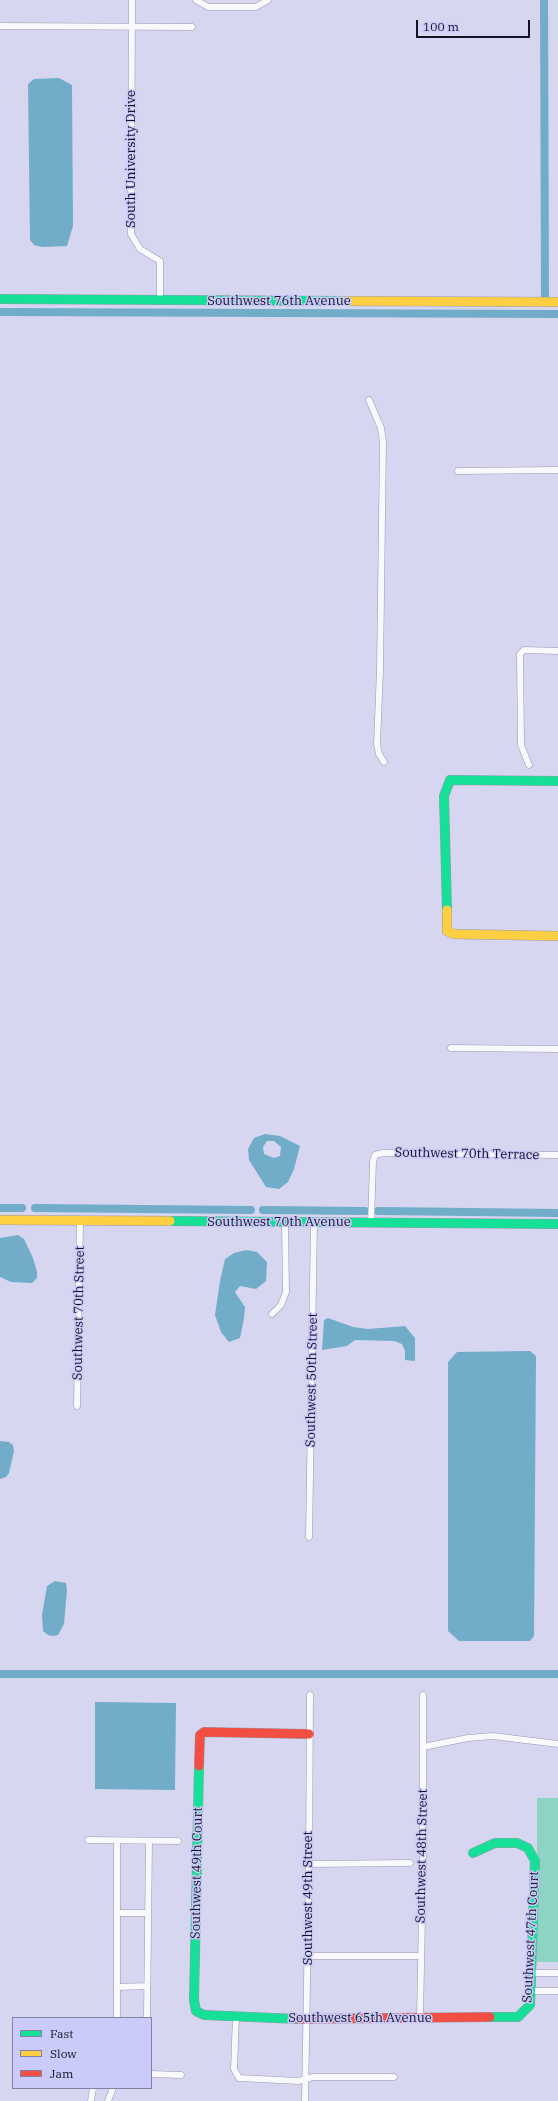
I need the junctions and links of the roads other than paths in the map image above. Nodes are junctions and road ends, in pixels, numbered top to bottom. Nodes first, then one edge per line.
1 (132, 0) edge
2 (268, 0) edge
3 (197, 1) edge
4 (0, 26) edge
5 (192, 27) dead end
6 (132, 28) junction
7 (0, 299) edge
8 (160, 300) junction
9 (558, 302) edge
10 (369, 400) dead end
11 (558, 470) edge
12 (458, 471) dead end
13 (558, 651) edge
14 (384, 762) dead end
15 (529, 765) dead end
16 (558, 781) edge
17 (558, 936) edge
18 (451, 1048) dead end
19 (558, 1049) edge
20 (558, 1155) edge
21 (0, 1220) edge
22 (80, 1221) junction
23 (285, 1222) junction
24 (314, 1222) junction
25 (371, 1223) junction
26 (558, 1224) edge
27 (272, 1314) dead end
28 (77, 1406) dead end
29 (309, 1537) dead end
30 (423, 1695) dead end
31 (310, 1696) dead end
32 (309, 1734) junction
33 (558, 1744) edge
34 (423, 1747) junction
35 (88, 1840) dead end
36 (117, 1841) junction
37 (149, 1841) junction
38 (178, 1841) dead end
39 (473, 1853) dead end
40 (410, 1863) dead end
41 (309, 1864) junction
42 (117, 1913) junction
43 (148, 1913) junction
44 (308, 1956) junction
45 (421, 1956) junction
46 (531, 1973) junction
47 (558, 1973) edge
48 (147, 1986) junction
49 (117, 1987) junction
50 (530, 1991) junction
51 (558, 1991) edge
52 (196, 2011) joint
53 (524, 2013) joint
54 (236, 2016) junction
55 (117, 2017) edge
56 (147, 2017) edge
57 (420, 2017) junction
58 (307, 2019) junction
59 (152, 2074) edge
60 (181, 2075) dead end
61 (394, 2077) dead end
62 (306, 2079) junction
63 (93, 2089) edge
64 (113, 2089) edge
65 (91, 2101) edge
66 (108, 2101) edge
67 (305, 2101) edge

1 - 6 street, South University Drive
2 - 3 street
4 - 6 street
5 - 6 street
6 - 8 street, South University Drive
7 - 8 street, Southwest 76th Avenue
8 - 9 street, Southwest 76th Avenue
10 - 14 street
11 - 12 street
13 - 15 street
16 - 17 street
18 - 19 street
20 - 25 street, Southwest 70th Terrace
21 - 22 street, Southwest 70th Avenue
22 - 23 street, Southwest 70th Avenue
22 - 28 street, Southwest 70th Street
23 - 24 street, Southwest 70th Avenue
23 - 27 street
24 - 25 street, Southwest 70th Avenue
24 - 29 street, Southwest 50th Street
25 - 26 street, Southwest 70th Avenue
30 - 34 street, Southwest 48th Street
31 - 32 street, Southwest 49th Street
32 - 41 street, Southwest 49th Street
32 - 52 street, Southwest 49th Court
33 - 34 street
34 - 45 street, Southwest 48th Street
35 - 36 street
36 - 37 street
36 - 42 street
37 - 38 street
37 - 43 street
39 - 46 street, Southwest 47th Court
40 - 41 street
41 - 44 street, Southwest 49th Street
42 - 43 street
42 - 49 street
43 - 48 street
44 - 45 street
44 - 58 street, Southwest 49th Street
45 - 57 street, Southwest 48th Street
46 - 47 street
46 - 50 street, Southwest 47th Court
48 - 49 street
48 - 56 street
49 - 55 street
50 - 51 street
50 - 53 street, Southwest 47th Court
52 - 54 street, Southwest 65th Avenue
53 - 57 street, Southwest 65th Avenue
54 - 58 street, Southwest 65th Avenue
54 - 62 street
57 - 58 street, Southwest 65th Avenue
58 - 62 street, Southwest 49th Street
59 - 60 street
61 - 62 street
62 - 67 street, Southwest 49th Street
63 - 65 street
64 - 66 street

